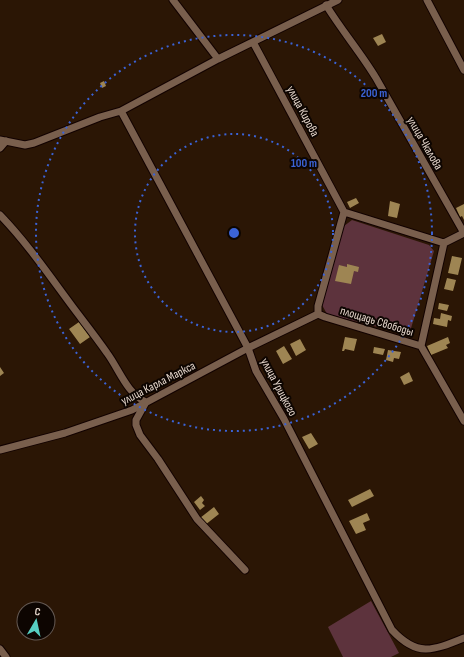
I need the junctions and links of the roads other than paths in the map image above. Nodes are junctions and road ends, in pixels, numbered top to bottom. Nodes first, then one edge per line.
1 (173, 0) edge
2 (338, 0) edge
3 (427, 0) edge
4 (326, 6) junction
5 (253, 42) junction
6 (218, 60) junction
7 (464, 70) edge
8 (121, 111) junction
9 (3, 141) edge
10 (0, 148) edge
11 (344, 212) junction
12 (0, 215) edge
13 (464, 233) edge
14 (444, 243) junction
15 (318, 314) junction
16 (421, 346) junction
17 (248, 348) junction
18 (146, 402) junction
19 (464, 421) edge
20 (0, 450) edge
21 (245, 570) dead end
22 (464, 638) edge
23 (0, 649) edge
24 (6, 657) edge

1 - 6 street
2 - 4 street
3 - 7 street
4 - 5 street
4 - 13 street, улица Чкалова
5 - 6 street
5 - 11 street, улица Кирова
6 - 8 street
8 - 9 street
8 - 17 street, улица Урицкого
9 - 10 street
11 - 14 street
11 - 15 street
12 - 18 street
13 - 14 street
14 - 16 street, площадь Свободы
15 - 16 street, площадь Свободы
15 - 17 street, улица Карла Маркса
16 - 19 street
17 - 18 street, улица Карла Маркса
17 - 22 street, улица Урицкого
18 - 20 street, улица Карла Маркса
18 - 21 street
23 - 24 street

